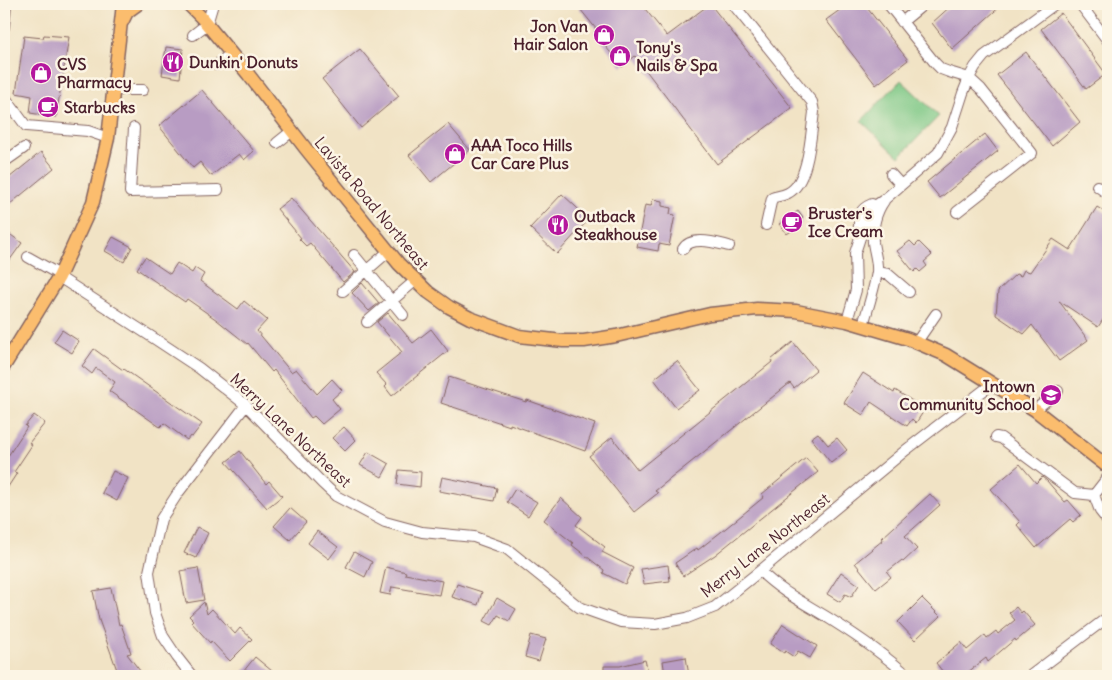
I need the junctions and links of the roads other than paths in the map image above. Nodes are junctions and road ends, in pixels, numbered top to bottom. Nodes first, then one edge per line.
1 (6, 4) edge
2 (123, 4) edge
3 (138, 4) edge
4 (188, 4) edge
5 (193, 4) edge
6 (213, 4) edge
7 (733, 4) edge
8 (888, 4) edge
9 (924, 4) edge
10 (1055, 4) edge
11 (1080, 4) edge
12 (204, 20) junction
13 (902, 22) junction
14 (120, 26) junction
15 (4, 27) edge
16 (192, 35) dead end
17 (1108, 41) edge
18 (231, 53) junction
19 (217, 65) dead end
20 (970, 78) junction
21 (114, 90) junction
22 (142, 90) dead end
23 (4, 96) edge
24 (134, 128) dead end
25 (292, 131) junction
26 (108, 138) junction
27 (277, 143) dead end
28 (24, 148) dead end
29 (4, 162) edge
30 (891, 174) dead end
31 (901, 185) junction
32 (1097, 186) dead end
33 (218, 190) dead end
34 (1108, 194) edge
35 (885, 199) junction
36 (957, 212) dead end
37 (766, 225) dead end
38 (729, 246) dead end
39 (683, 249) dead end
40 (389, 251) junction
41 (354, 255) dead end
42 (28, 257) dead end
43 (367, 270) junction
44 (877, 272) junction
45 (59, 276) junction
46 (416, 280) junction
47 (343, 291) dead end
48 (909, 292) dead end
49 (392, 301) junction
50 (936, 314) dead end
51 (403, 315) dead end
52 (847, 321) junction
53 (367, 322) dead end
54 (863, 325) junction
55 (916, 343) junction
56 (4, 366) edge
57 (992, 384) junction
58 (1058, 390) dead end
59 (246, 404) junction
60 (1035, 410) junction
61 (996, 437) dead end
62 (1108, 467) edge
63 (1108, 477) edge
64 (1094, 495) junction
65 (1108, 521) edge
66 (760, 571) junction
67 (1108, 617) edge
68 (192, 676) edge
69 (908, 676) edge
70 (1030, 676) edge

1 - 15 street
2 - 14 main road
3 - 14 main road
4 - 12 main road, Lavista Road Northeast
5 - 12 main road
6 - 12 street
7 - 37 street
8 - 13 street
9 - 13 street
10 - 20 street
11 - 17 street
12 - 16 street
12 - 18 main road, Lavista Road Northeast
13 - 20 street
14 - 21 main road
18 - 19 street
18 - 25 main road, Lavista Road Northeast
20 - 31 street
20 - 36 street
21 - 22 street
21 - 26 main road
23 - 26 street
24 - 33 street
25 - 27 street
25 - 40 main road, Lavista Road Northeast
26 - 45 main road
28 - 29 street
30 - 31 street
31 - 35 street
32 - 34 street
35 - 44 street
35 - 52 street
38 - 39 street
40 - 43 street
40 - 46 main road, Lavista Road Northeast
41 - 43 street
42 - 45 street, Merry Lane Northeast
43 - 47 street
43 - 49 street
44 - 48 street
44 - 54 street
45 - 56 main road
45 - 59 street, Merry Lane Northeast
46 - 49 street
46 - 52 main road, Lavista Road Northeast
49 - 51 street
49 - 53 street
50 - 55 street
52 - 54 main road, Lavista Road Northeast
54 - 55 main road, Lavista Road Northeast
55 - 57 main road, Lavista Road Northeast
57 - 60 main road, Lavista Road Northeast
57 - 66 street, Merry Lane Northeast
58 - 60 street
59 - 66 street, Merry Lane Northeast
59 - 68 street
60 - 62 main road, Lavista Road Northeast
61 - 64 street
63 - 64 street
64 - 65 street
66 - 69 street
67 - 70 street

